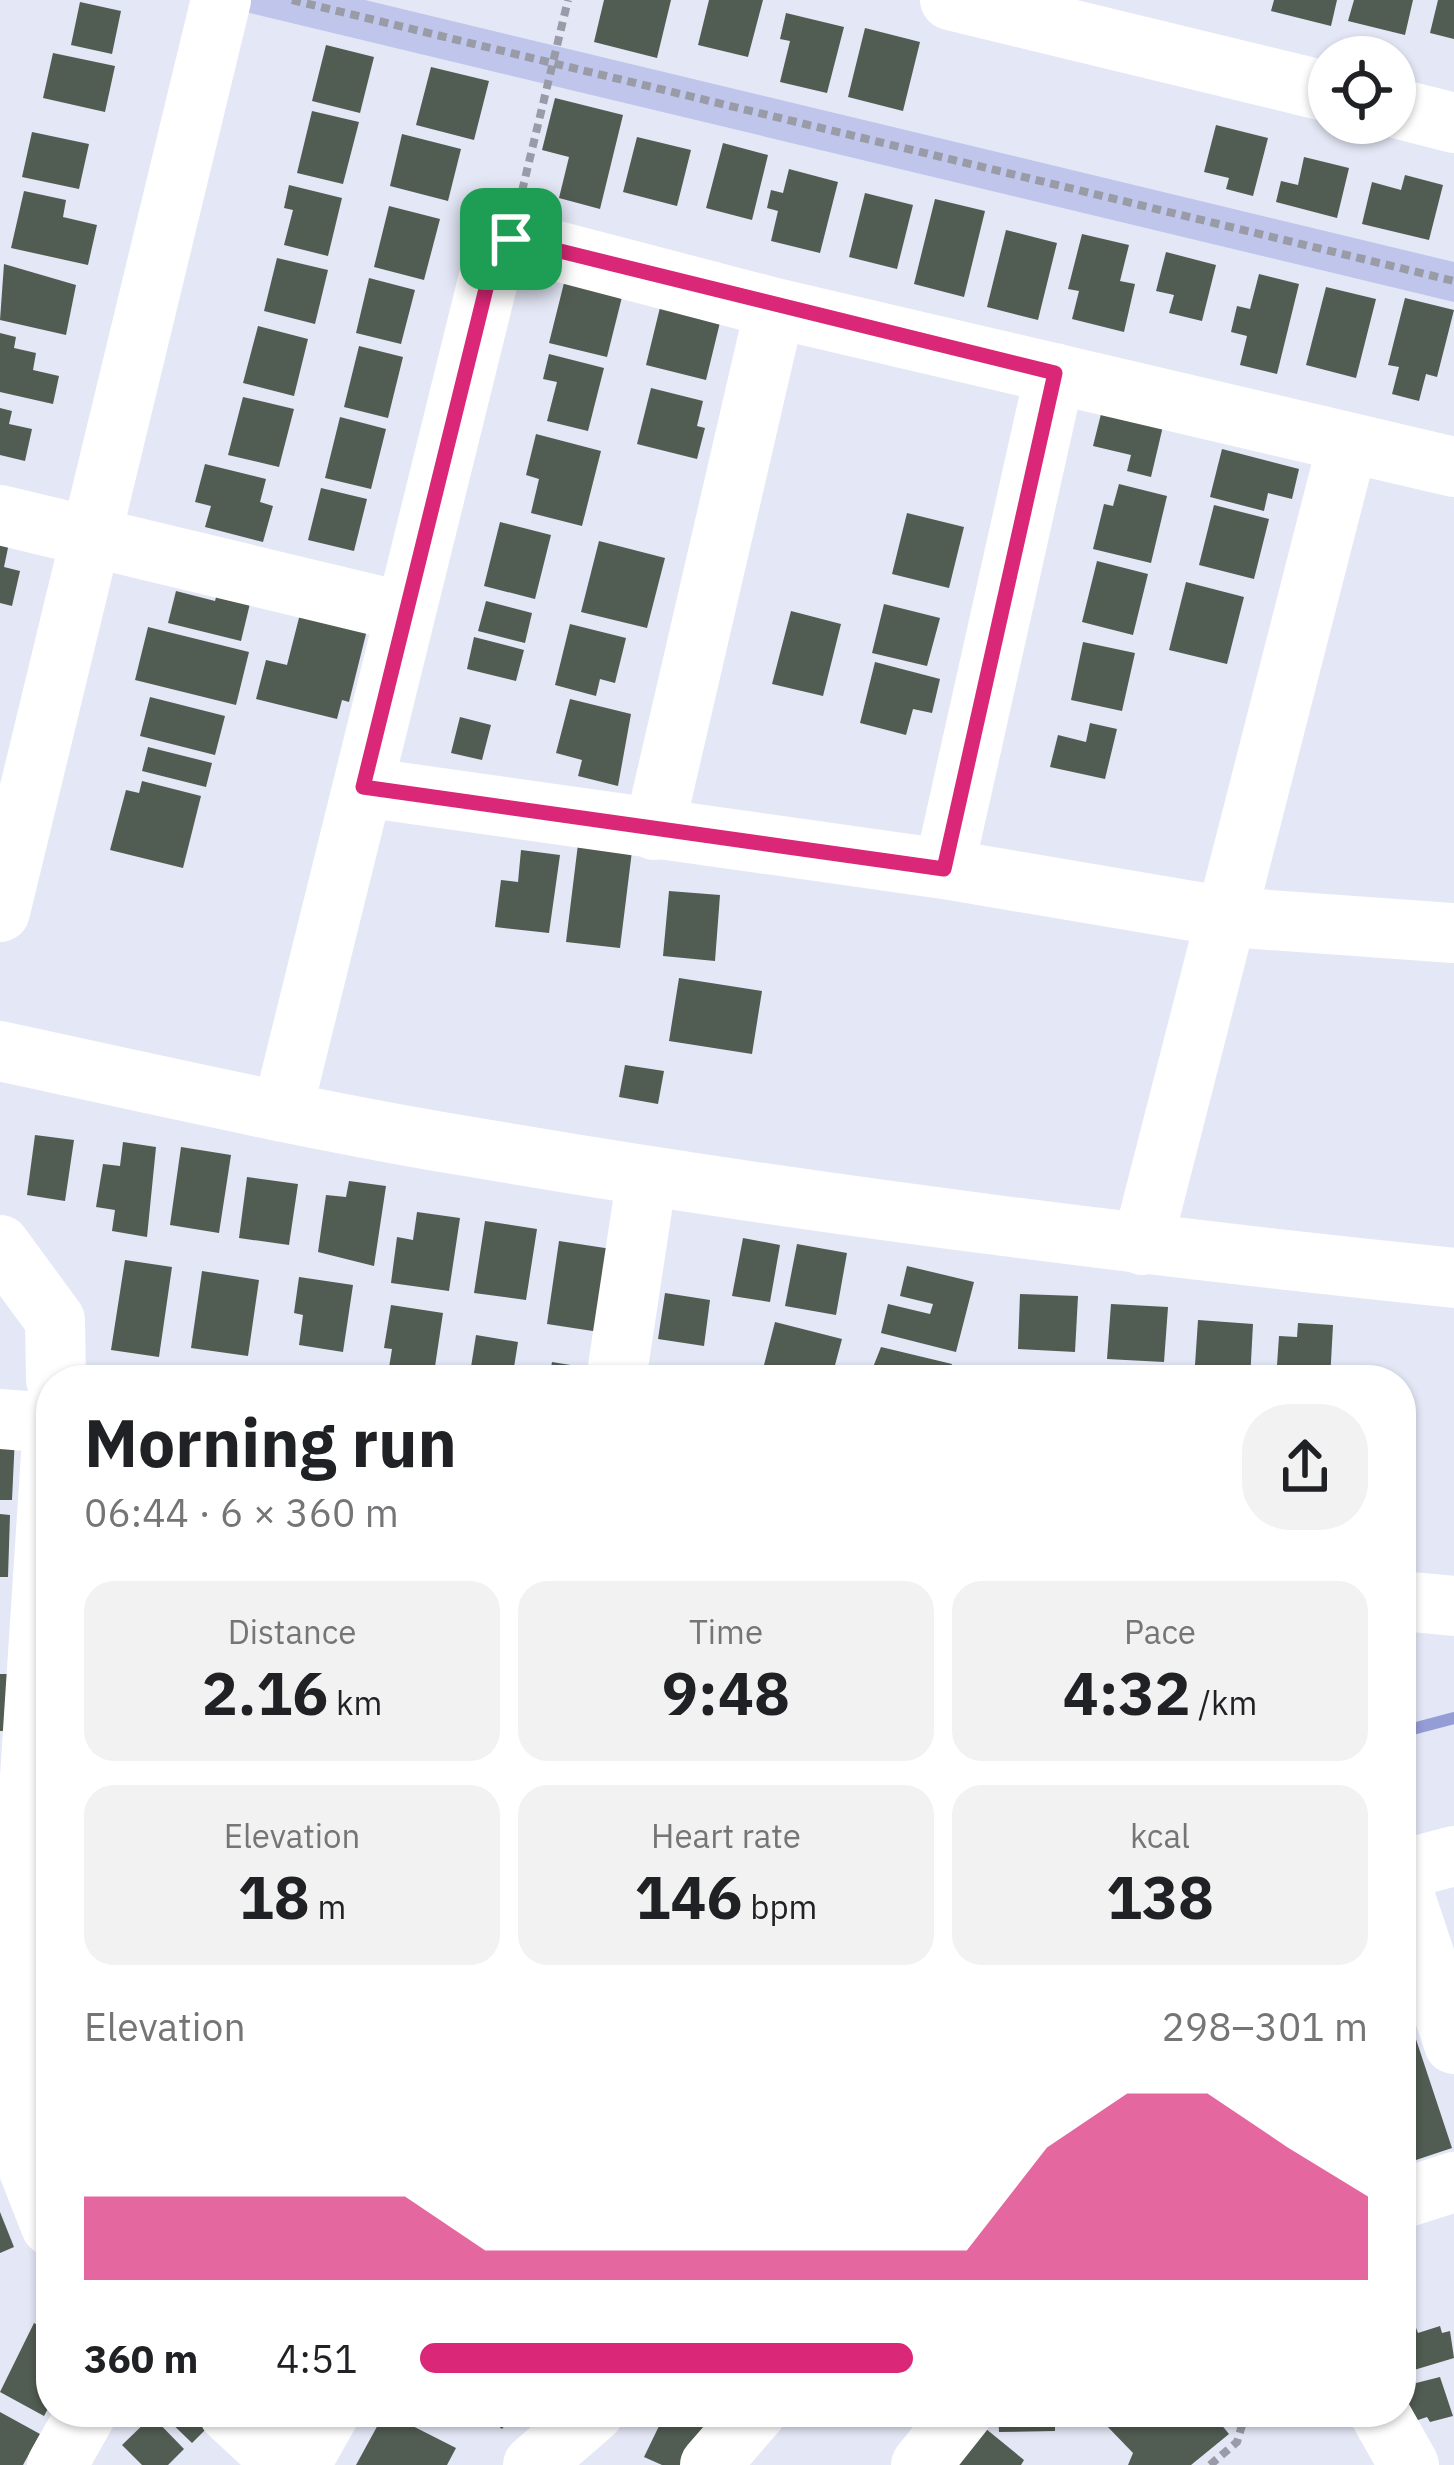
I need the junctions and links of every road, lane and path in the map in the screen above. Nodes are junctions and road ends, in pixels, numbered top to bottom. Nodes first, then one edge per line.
1 (221, 0) edge
2 (292, 0) edge
3 (568, 0) edge
4 (950, 0) edge
5 (1143, 23) edge
6 (553, 63) junction
7 (1308, 84) edge
8 (1416, 113) edge
9 (1454, 122) edge
10 (511, 239) junction
11 (1454, 281) edge
12 (775, 308) junction
13 (1055, 373) junction
14 (1348, 442) junction
15 (1454, 467) edge
16 (0, 514) edge
17 (94, 538) junction
18 (404, 612) junction
19 (363, 787) junction
20 (654, 830) junction
21 (944, 869) junction
22 (0, 912) edge
23 (1228, 917) junction
24 (1454, 933) edge
25 (0, 1051) edge
26 (281, 1112) junction
27 (647, 1176) junction
28 (0, 1245) edge
29 (1142, 1245) junction
30 (1454, 1279) edge
31 (56, 1365) edge
32 (624, 1365) edge
33 (0, 1419) edge
34 (36, 1422) edge
35 (36, 1540) edge
36 (1416, 1602) edge
37 (1454, 1606) edge
38 (20, 1631) edge
39 (26, 1846) edge
40 (1454, 1856) edge
41 (1416, 1866) edge
42 (1416, 1930) edge
43 (6, 2036) edge
44 (1454, 2044) edge
45 (1454, 2182) edge
46 (36, 2188) edge
47 (1416, 2194) edge
48 (78, 2427) edge
49 (244, 2427) edge
50 (321, 2427) edge
51 (577, 2427) edge
52 (743, 2427) edge
53 (927, 2427) edge
54 (951, 2427) edge
55 (1242, 2427) edge
56 (1387, 2427) edge
57 (1454, 2449) edge
58 (56, 2465) edge
59 (285, 2465) edge
60 (299, 2465) edge
61 (533, 2465) edge
62 (710, 2465) edge
63 (898, 2465) edge
64 (921, 2465) edge
65 (1210, 2465) edge
66 (1409, 2465) edge
67 (1432, 2465) edge

1 - 17 street
2 - 6 path
3 - 6 path
4 - 5 street
5 - 7 street
6 - 10 path
6 - 11 path
8 - 9 street
10 - 12 street
10 - 18 street
12 - 13 street
12 - 20 street
13 - 14 street
13 - 21 street
14 - 15 street
14 - 23 street
16 - 17 street
17 - 18 street
17 - 22 street
18 - 19 street
19 - 20 street
19 - 26 street
20 - 21 street
21 - 23 street
23 - 24 street
23 - 29 street
25 - 26 street
26 - 27 street
27 - 29 street
27 - 32 street
28 - 31 street
29 - 30 street
33 - 34 street
35 - 38 street
36 - 37 street
38 - 39 street
39 - 43 street
40 - 41 street
42 - 44 street
43 - 46 street
45 - 47 street
48 - 58 street
49 - 59 street
50 - 60 street
51 - 61 street
52 - 62 street
53 - 63 street
54 - 64 street
55 - 65 path
56 - 66 street
57 - 67 street

